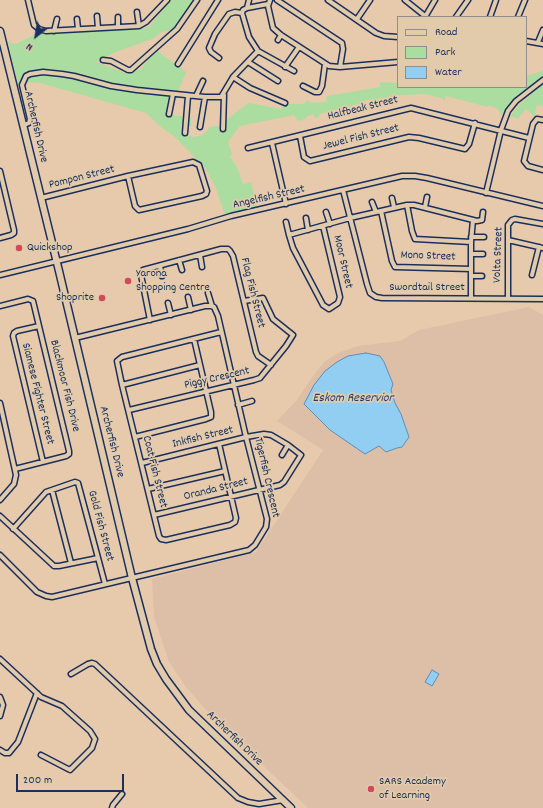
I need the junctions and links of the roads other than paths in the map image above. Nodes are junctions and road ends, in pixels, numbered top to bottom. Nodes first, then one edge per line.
1 (28, 0) edge
2 (167, 0) edge
3 (197, 0) edge
4 (218, 0) edge
5 (249, 0) edge
6 (277, 0) edge
7 (328, 0) edge
8 (370, 0) edge
9 (405, 0) edge
10 (435, 0) edge
11 (468, 0) edge
12 (496, 0) edge
13 (525, 0) edge
14 (269, 2) edge
15 (247, 8) junction
16 (137, 12) dead end
17 (242, 13) junction
18 (97, 16) dead end
19 (424, 16) edge
20 (426, 16) edge
21 (457, 16) edge
22 (490, 16) edge
23 (518, 16) edge
24 (118, 17) dead end
25 (57, 19) dead end
26 (77, 19) dead end
27 (357, 19) junction
28 (118, 26) junction
29 (139, 26) junction
30 (98, 28) junction
31 (78, 29) junction
32 (543, 30) edge
33 (0, 31) edge
34 (54, 31) junction
35 (281, 35) junction
36 (397, 37) edge
37 (278, 40) dead end
38 (527, 41) edge
39 (541, 43) edge
40 (299, 47) junction
41 (258, 51) junction
42 (219, 58) dead end
43 (103, 60) dead end
44 (248, 62) junction
45 (397, 62) edge
46 (178, 64) dead end
47 (325, 64) junction
48 (284, 66) junction
49 (340, 67) junction
50 (294, 72) dead end
51 (233, 77) junction
52 (543, 80) edge
53 (203, 81) dead end
54 (278, 81) dead end
55 (303, 86) dead end
56 (173, 94) junction
57 (224, 95) junction
58 (188, 96) junction
59 (196, 96) junction
60 (205, 97) junction
61 (285, 103) dead end
62 (169, 114) dead end
63 (543, 120) edge
64 (475, 123) junction
65 (24, 125) junction
66 (200, 127) dead end
67 (223, 128) dead end
68 (501, 130) junction
69 (185, 133) dead end
70 (300, 136) junction
71 (529, 138) junction
72 (272, 143) junction
73 (248, 148) dead end
74 (543, 170) edge
75 (0, 171) edge
76 (128, 176) junction
77 (343, 190) junction
78 (486, 193) junction
79 (427, 197) dead end
80 (41, 198) junction
81 (392, 198) dead end
82 (372, 202) dead end
83 (286, 204) junction
84 (407, 205) junction
85 (543, 206) edge
86 (425, 207) junction
87 (394, 208) junction
88 (326, 212) dead end
89 (378, 212) junction
90 (483, 212) dead end
91 (306, 218) dead end
92 (350, 218) junction
93 (473, 220) junction
94 (286, 222) dead end
95 (330, 224) junction
96 (543, 224) edge
97 (323, 226) junction
98 (308, 230) junction
99 (289, 235) junction
100 (484, 237) dead end
101 (0, 238) edge
102 (471, 239) junction
103 (508, 240) junction
104 (541, 248) edge
105 (471, 254) junction
106 (483, 254) dead end
107 (200, 255) junction
108 (179, 260) junction
109 (57, 261) junction
110 (160, 266) junction
111 (202, 267) dead end
112 (471, 268) junction
113 (182, 270) dead end
114 (0, 275) edge
115 (532, 275) dead end
116 (162, 276) dead end
117 (471, 276) junction
118 (482, 276) dead end
119 (208, 293) dead end
120 (188, 297) dead end
121 (471, 298) junction
122 (508, 299) junction
123 (543, 300) edge
124 (244, 301) junction
125 (168, 303) dead end
126 (0, 306) edge
127 (212, 306) junction
128 (191, 310) junction
129 (171, 315) junction
130 (150, 320) junction
131 (39, 326) junction
132 (221, 332) junction
133 (75, 338) junction
134 (194, 339) junction
135 (200, 365) junction
136 (271, 365) junction
137 (122, 384) junction
138 (233, 384) junction
139 (206, 392) junction
140 (252, 401) dead end
141 (0, 404) edge
142 (238, 405) junction
143 (129, 410) junction
144 (135, 437) junction
145 (246, 437) junction
146 (219, 444) junction
147 (288, 445) junction
148 (282, 455) dead end
149 (43, 462) junction
150 (142, 463) junction
151 (15, 469) junction
152 (225, 470) junction
153 (148, 489) junction
154 (52, 490) junction
155 (259, 490) junction
156 (231, 497) junction
157 (0, 500) edge
158 (0, 516) edge
159 (154, 516) junction
160 (13, 529) junction
161 (0, 556) edge
162 (98, 558) junction
163 (71, 563) junction
164 (132, 578) junction
165 (105, 584) junction
166 (0, 659) edge
167 (71, 674) dead end
168 (36, 693) junction
169 (0, 697) edge
170 (0, 716) edge
171 (0, 750) edge
172 (41, 755) dead end
173 (122, 794) dead end
174 (283, 800) junction
175 (112, 808) edge
176 (291, 808) edge

1 - 34 street
2 - 29 street
3 - 43 street
4 - 46 street
5 - 15 street
6 - 49 street
7 - 27 street
8 - 27 street
9 - 19 street
10 - 20 street
11 - 21 street
12 - 22 street
13 - 23 street
14 - 15 street
14 - 35 street
15 - 17 street
16 - 29 street
17 - 41 street
17 - 42 street
18 - 30 street
24 - 28 street
25 - 34 street
26 - 31 street
27 - 36 street
28 - 29 street
28 - 30 street
30 - 31 street
31 - 34 street
32 - 39 street
33 - 65 street, Archerfish Drive
35 - 37 street
35 - 40 street
38 - 39 street
40 - 47 street
40 - 48 street
41 - 44 street
41 - 48 street
44 - 51 street
44 - 54 street
45 - 49 street
47 - 49 street
47 - 55 street
48 - 50 street
51 - 57 street
51 - 61 street
52 - 68 street
53 - 59 street
56 - 58 street
56 - 62 street
56 - 65 street
57 - 60 street
57 - 67 street
58 - 59 street
58 - 69 street
59 - 60 street
60 - 66 street
63 - 71 street
64 - 68 street, Halfbeak Street
64 - 70 street, Halfbeak Street
64 - 70 street, Jewel Fish Street
65 - 80 street, Archerfish Drive
68 - 71 street, Halfbeak Street
68 - 78 street
70 - 72 street, Halfbeak Street
71 - 74 street
72 - 73 street, Halfbeak Street
72 - 83 street
75 - 101 street
76 - 76 street, Pompon Street
76 - 80 street, Pompon Street
77 - 78 street, Angelfish Street
77 - 83 street, Angelfish Street
77 - 92 street, Swordtail Street
78 - 85 street, Angelfish Street
79 - 86 street
80 - 109 street, Archerfish Drive
81 - 87 street
82 - 89 street
83 - 109 street, Angelfish Street
84 - 86 street, Moor Street
84 - 87 street, Moor Street
84 - 102 street
86 - 93 street, Moor Street
87 - 89 street, Moor Street
88 - 95 street, Moor Street
89 - 92 street, Moor Street
89 - 112 street, Mono Street
90 - 93 street
91 - 98 street
92 - 95 street, Moor Street
92 - 121 street, Swordtail Street
93 - 102 street
94 - 99 street, Moor Street
95 - 97 street, Moor Street
96 - 103 street, Volta Street
97 - 98 street, Moor Street
97 - 99 street, Moor Street
98 - 99 street, Moor Street
100 - 102 street
102 - 105 street
103 - 104 street
103 - 122 street, Volta Street
104 - 115 street
105 - 106 street
105 - 112 street
107 - 108 street, Flag Fish Street
107 - 111 street
107 - 124 street, Flag Fish Street
108 - 110 street, Flag Fish Street
108 - 113 street
109 - 114 street, Angelfish Street
109 - 133 street, Archerfish Drive
110 - 116 street
110 - 130 street, Flag Fish Street
112 - 117 street
117 - 118 street
117 - 121 street
119 - 127 street, Tigerfish Crescent
120 - 128 street
121 - 122 street, Swordtail Street
122 - 123 street, Swordtail Street
124 - 136 street, Flag Fish Street
124 - 136 street, Piggy Crescent
125 - 129 street
126 - 131 street, Blackmoor Fish Drive
127 - 128 street
127 - 132 street, Tigerfish Crescent
128 - 129 street
129 - 130 street
130 - 133 street
131 - 149 street, Siamese Fighter Street
131 - 149 street, Blackmoor Fish Drive
132 - 134 street, Coat Fish Street
132 - 138 street, Tigerfish Crescent
133 - 164 street, Archerfish Drive
134 - 135 street
134 - 137 street, Coat Fish Street
135 - 137 street
135 - 139 street
136 - 138 street, Piggy Crescent
137 - 143 street, Coat Fish Street
138 - 139 street, Piggy Crescent
138 - 142 street, Tigerfish Crescent
139 - 143 street, Piggy Crescent
139 - 144 street
140 - 142 street
141 - 151 street
142 - 145 street, Tigerfish Crescent
143 - 144 street, Coat Fish Street
144 - 150 street, Coat Fish Street
145 - 146 street, Inkfish Street
145 - 147 street, Oranda Street
145 - 155 street, Tigerfish Crescent
146 - 150 street, Inkfish Street
146 - 152 street, Coat Fish Street
147 - 148 street
147 - 155 street, Oranda Street
149 - 151 street, Blackmoor Fish Drive
150 - 153 street, Coat Fish Street
151 - 157 street
152 - 153 street
152 - 156 street, Coat Fish Street
153 - 159 street, Coat Fish Street
154 - 160 street, Gold Fish Street
154 - 162 street, Gold Fish Street
154 - 163 street
155 - 156 street, Oranda Street
155 - 164 street, Tigerfish Crescent
156 - 159 street, Oranda Street
156 - 159 street, Coat Fish Street
158 - 160 street
160 - 163 street
161 - 165 street, Tigerfish Crescent
162 - 163 street
162 - 165 street, Gold Fish Street
164 - 165 street, Tigerfish Crescent
164 - 174 street, Archerfish Drive
166 - 168 street
167 - 174 street
168 - 171 street
168 - 172 street
169 - 170 street
173 - 175 street
174 - 176 street, Archerfish Drive

